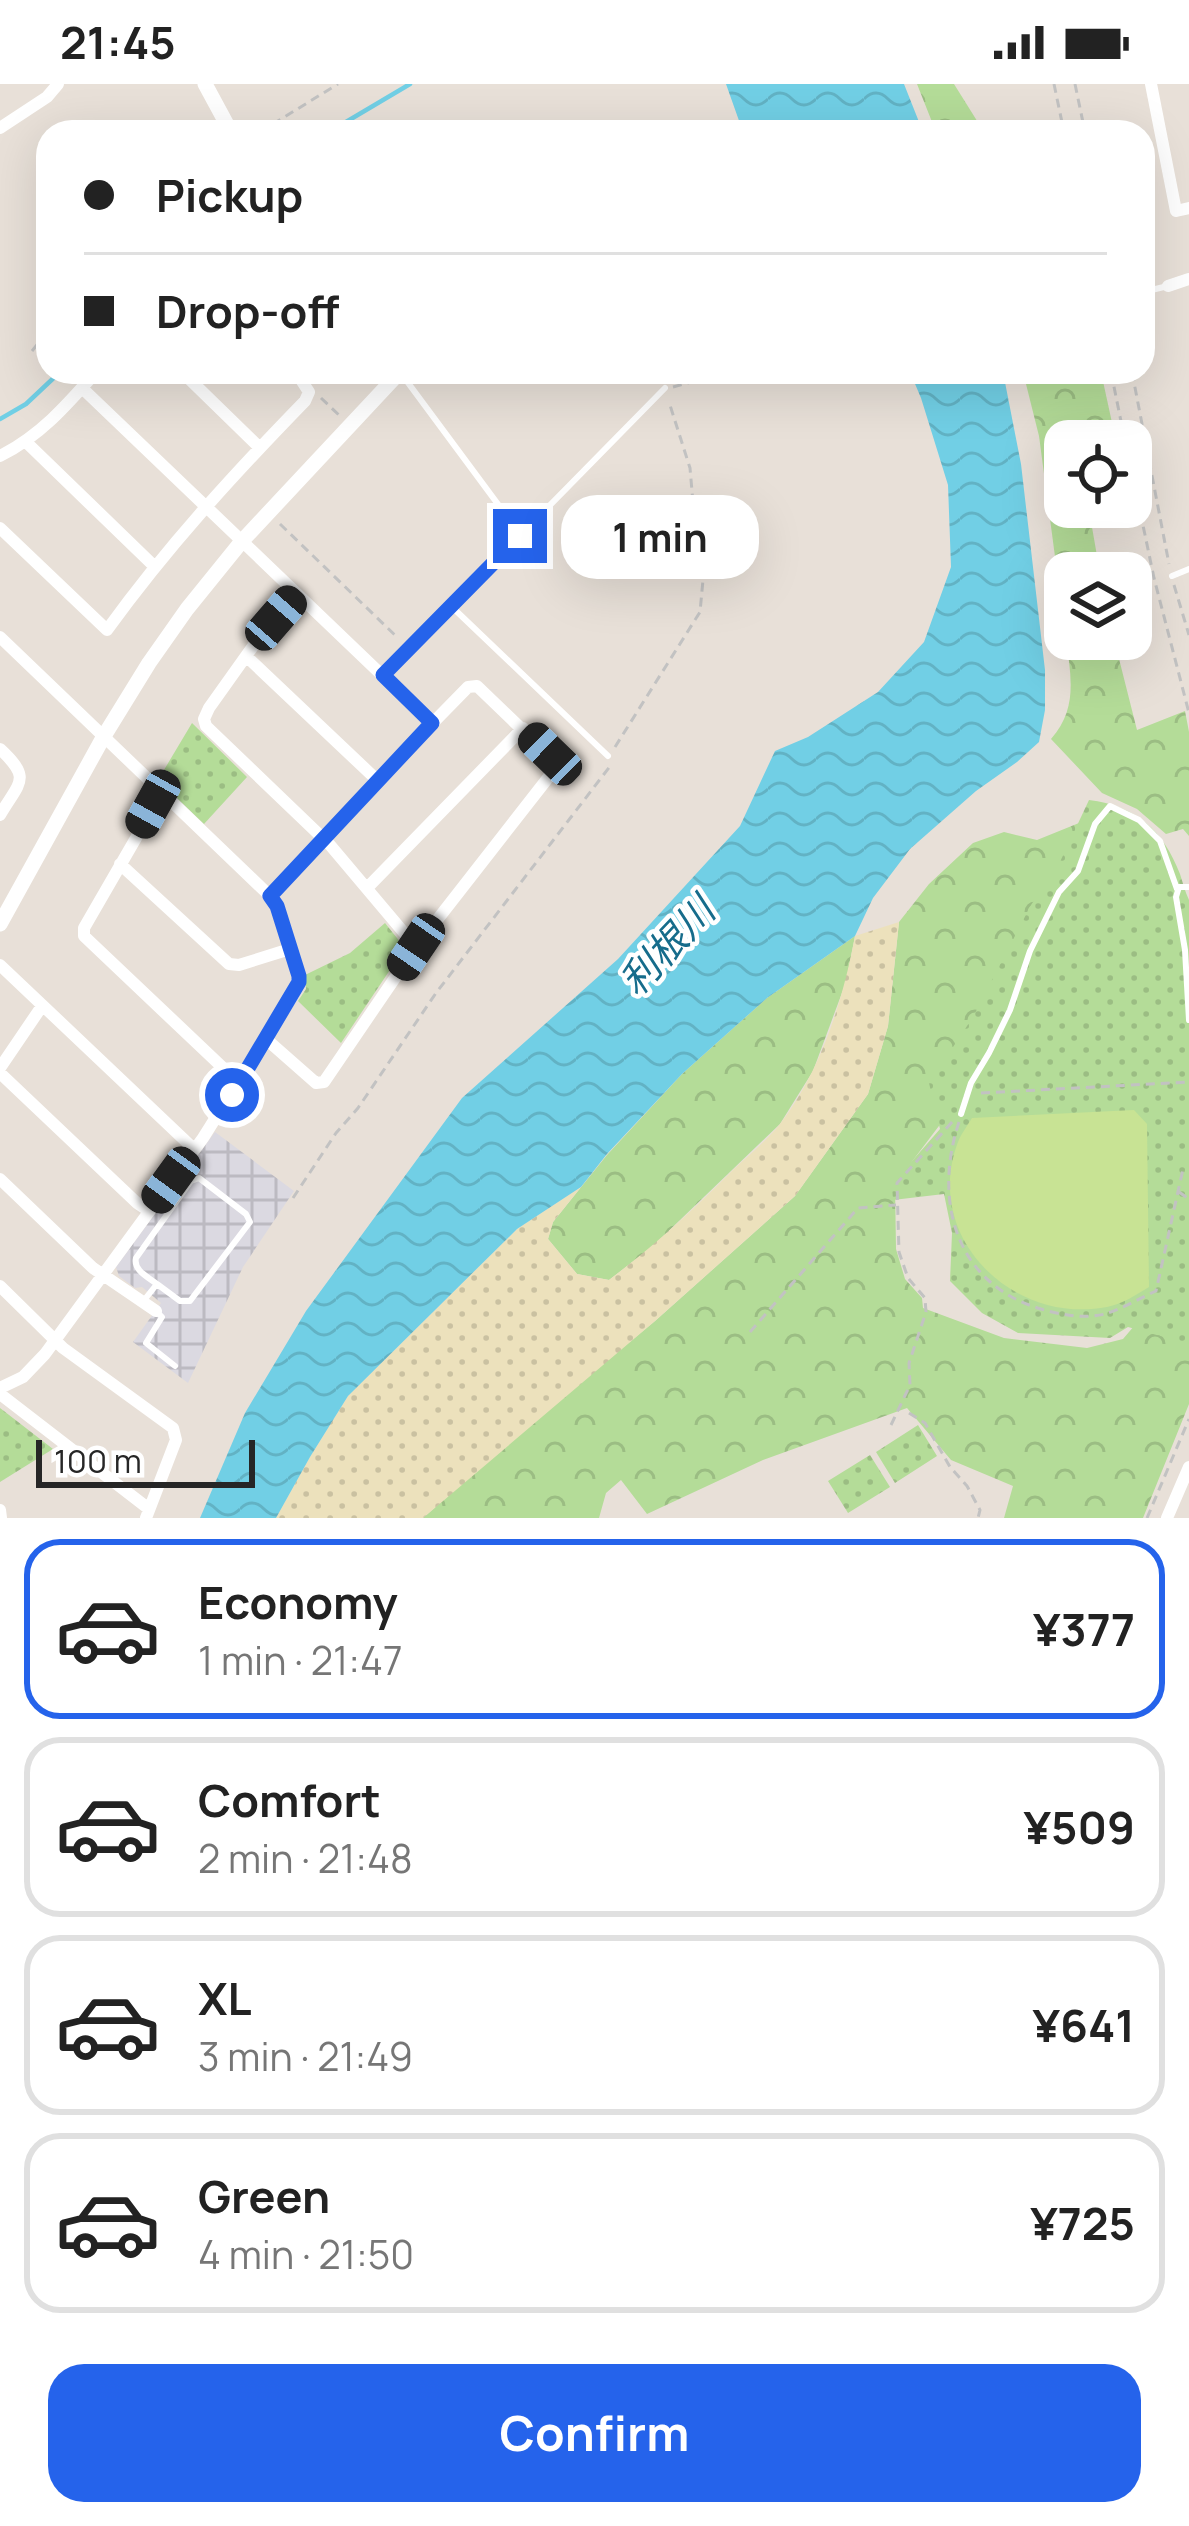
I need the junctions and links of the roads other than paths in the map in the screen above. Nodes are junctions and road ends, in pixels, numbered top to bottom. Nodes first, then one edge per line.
1 (58, 84) edge
2 (205, 84) edge
3 (1151, 84) edge
4 (224, 120) edge
5 (0, 128) edge
6 (1189, 208) edge
7 (1189, 279) edge
8 (1168, 286) joint
9 (1155, 289) edge
10 (86, 384) edge
11 (194, 384) edge
12 (304, 384) edge
13 (390, 384) edge
14 (410, 384) edge
15 (82, 388) junction
16 (665, 388) road end
17 (26, 442) junction
18 (260, 448) junction
19 (0, 456) edge
20 (205, 506) junction
21 (0, 529) edge
22 (520, 536) junction
23 (242, 541) junction
24 (154, 566) junction
25 (1189, 569) edge
26 (1172, 576) dead end
27 (297, 595) junction
28 (452, 606) junction
29 (0, 637) edge
30 (247, 657) junction
31 (383, 675) junction
32 (432, 723) junction
33 (523, 728) junction
34 (104, 736) junction
35 (0, 749) edge
36 (608, 756) dead end
37 (377, 780) junction
38 (162, 793) junction
39 (0, 815) edge
40 (323, 837) junction
41 (120, 864) junction
42 (1189, 887) edge
43 (367, 888) junction
44 (1177, 889) junction
45 (270, 896) junction
46 (0, 924) edge
47 (416, 947) junction
48 (290, 950) junction
49 (0, 964) edge
50 (42, 1006) junction
51 (1189, 1020) edge
52 (266, 1039) junction
53 (0, 1071) edge
54 (239, 1083) junction
55 (961, 1114) road end
56 (194, 1149) junction
57 (0, 1179) edge
58 (149, 1211) junction
59 (103, 1275) junction
60 (157, 1284) junction
61 (0, 1286) edge
62 (143, 1302) junction
63 (156, 1311) joint
64 (55, 1339) junction
65 (176, 1366) dead end
66 (0, 1391) edge
67 (1189, 1467) edge
68 (147, 1514) edge
69 (1167, 1518) edge

1 - 5 street
2 - 4 street
3 - 6 street
7 - 8 street
8 - 9 lane
10 - 15 street
11 - 18 street
12 - 18 street
13 - 23 street
14 - 22 lane
15 - 17 street
15 - 20 street
16 - 22 lane
17 - 19 street
17 - 24 street
18 - 20 street
20 - 23 street
20 - 24 street
21 - 24 street
22 - 28 lane
23 - 27 street
23 - 34 street
25 - 26 lane
27 - 30 street
27 - 31 street
28 - 31 street
28 - 36 lane
29 - 34 street
30 - 37 street
30 - 40 street
31 - 32 street
32 - 33 street
32 - 37 street
33 - 43 street
33 - 47 street
34 - 38 street
34 - 46 street
35 - 39 street
37 - 40 street
38 - 41 street
38 - 45 street
40 - 43 street
40 - 45 street
41 - 48 street
41 - 54 street
42 - 44 lane
43 - 47 street
44 - 51 lane
44 - 55 lane
45 - 48 street
47 - 52 street
48 - 52 street
49 - 50 street
50 - 53 street
50 - 56 street
52 - 54 street
53 - 58 street
54 - 56 street
56 - 58 street
57 - 59 street
58 - 59 street
59 - 62 street
59 - 64 street
60 - 60 lane
60 - 62 lane
61 - 64 street
62 - 63 street
63 - 65 lane
64 - 66 street
64 - 68 street
66 - 68 street
67 - 69 street

